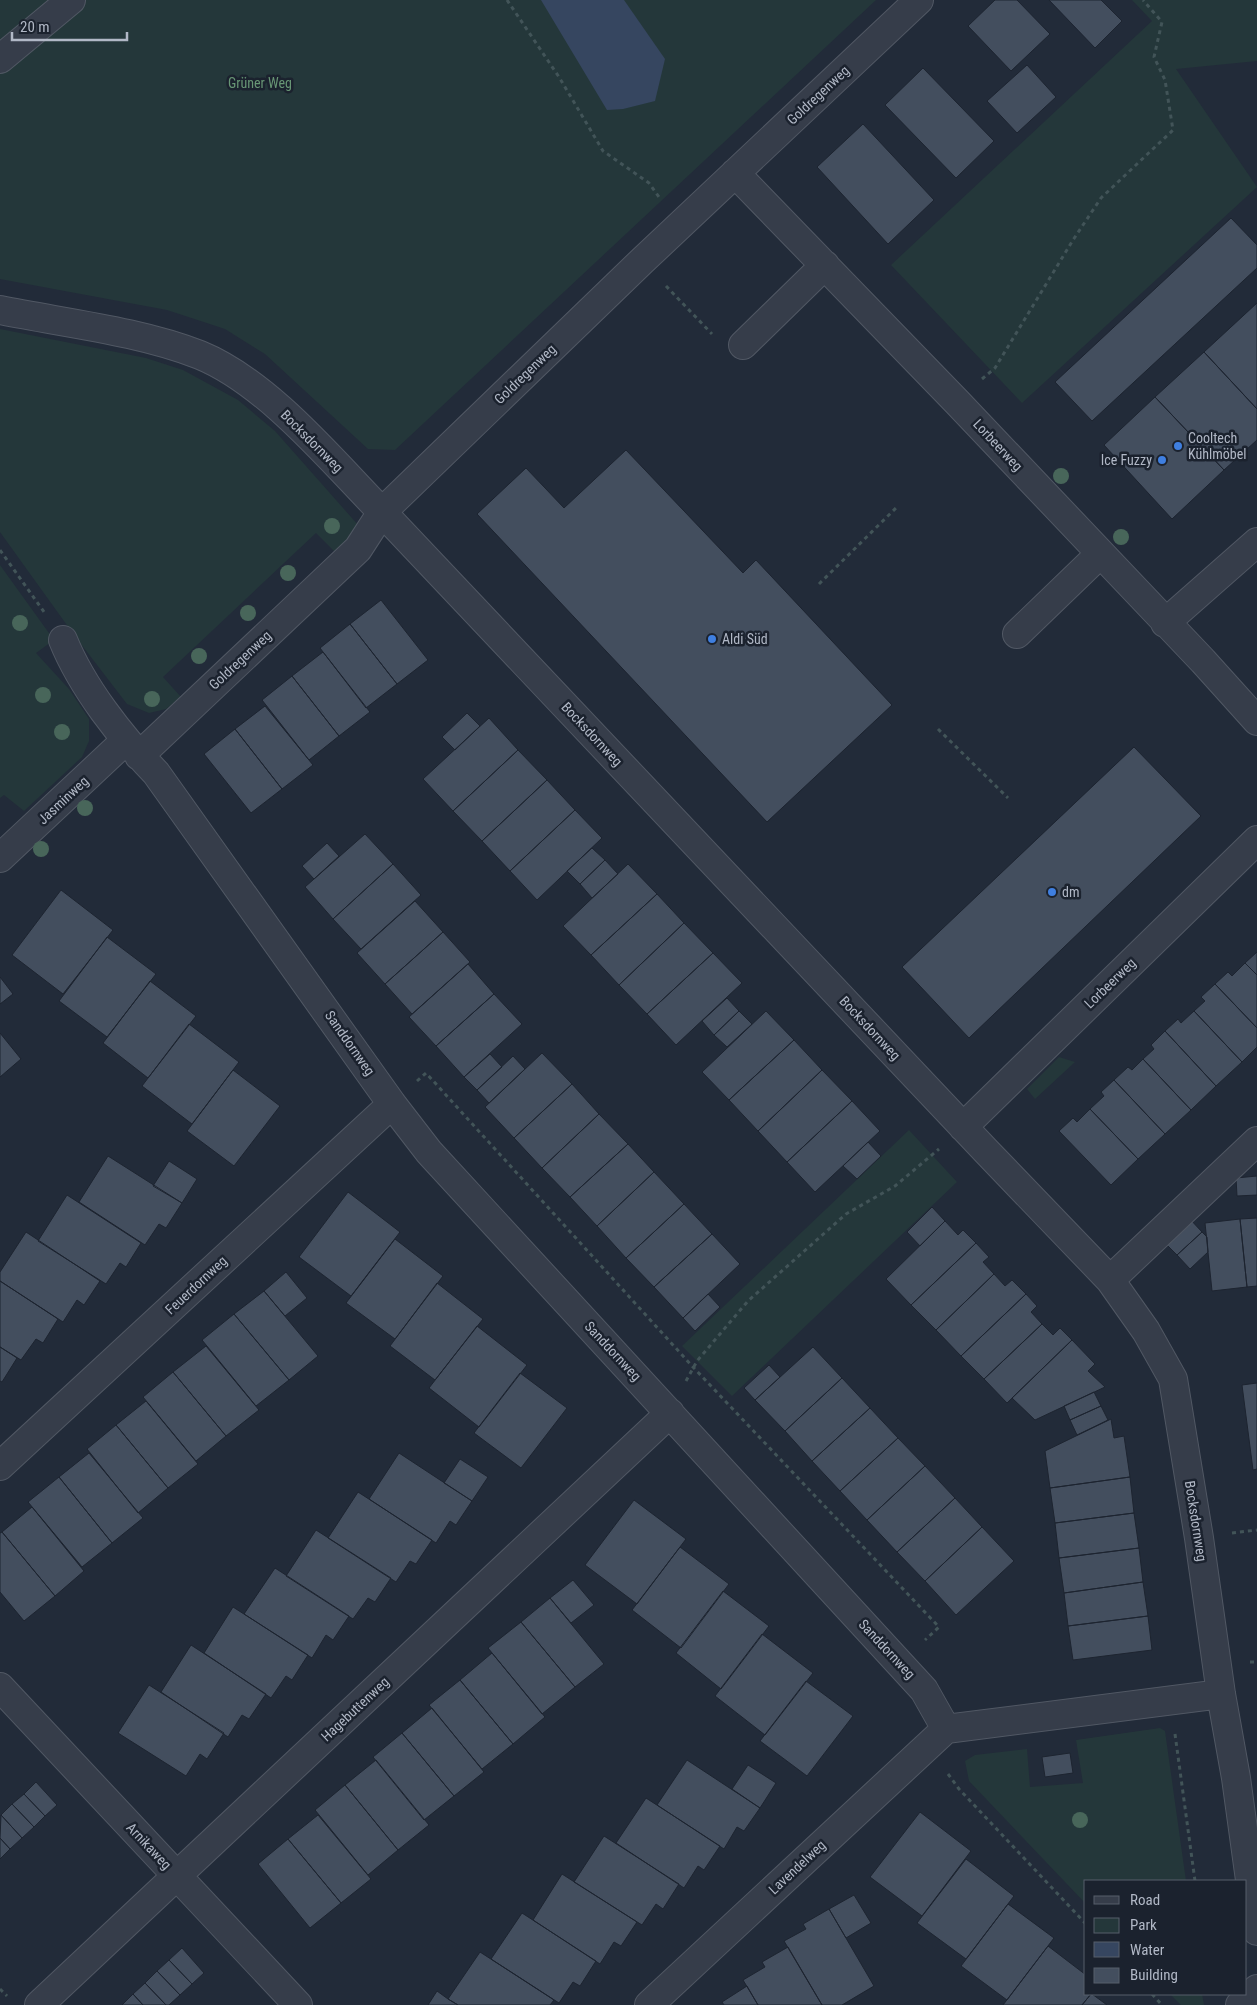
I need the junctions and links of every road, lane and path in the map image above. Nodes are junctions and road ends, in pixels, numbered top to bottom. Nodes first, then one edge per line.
1 (71, 0) edge
2 (507, 0) edge
3 (919, 0) edge
4 (1143, 0) edge
5 (0, 59) edge
6 (735, 173) junction
7 (680, 226) junction
8 (642, 261) junction
9 (825, 265) junction
10 (0, 310) edge
11 (742, 345) joint
12 (994, 368) dead end
13 (896, 507) dead end
14 (382, 512) junction
15 (1257, 542) edge
16 (0, 550) edge
17 (1100, 554) junction
18 (819, 584) dead end
19 (1165, 623) junction
20 (1017, 634) dead end
21 (63, 640) joint
22 (1257, 721) edge
23 (938, 729) dead end
24 (132, 748) junction
25 (1008, 798) dead end
26 (1257, 840) edge
27 (0, 858) edge
28 (392, 1104) junction
29 (963, 1127) junction
30 (1257, 1141) edge
31 (932, 1156) dead end
32 (1110, 1280) junction
33 (697, 1361) dead end
34 (670, 1413) junction
35 (0, 1466) edge
36 (900, 1664) junction
37 (0, 1687) edge
38 (1221, 1694) junction
39 (1170, 1701) junction
40 (936, 1738) junction
41 (1247, 1777) edge
42 (177, 1876) junction
43 (1195, 1880) edge
44 (1084, 1922) edge
45 (1257, 1931) edge
46 (1257, 1989) edge
47 (1153, 1995) edge
48 (39, 2005) edge
49 (298, 2005) edge
50 (648, 2005) edge
51 (1162, 2005) edge
52 (1240, 2005) edge

1 - 5 street
2 - 7 path
3 - 6 street, Goldregenweg
4 - 12 path
6 - 7 street, Goldregenweg
6 - 9 street, Lorbeerweg
7 - 8 street, Goldregenweg
8 - 11 path
8 - 14 street, Goldregenweg
9 - 11 street
9 - 17 street, Lorbeerweg
10 - 14 street, Bocksdornweg
13 - 18 path
14 - 24 street, Goldregenweg
14 - 29 street, Bocksdornweg
15 - 19 street
16 - 21 path
17 - 19 street, Lorbeerweg
17 - 20 street
19 - 22 street, Lorbeerweg
21 - 24 street, Sanddornweg
23 - 25 path
24 - 27 street, Jasminweg
24 - 28 street, Sanddornweg
26 - 29 street, Lorbeerweg
28 - 34 street, Sanddornweg
28 - 35 street, Feuerdornweg
28 - 36 path
29 - 32 street, Bocksdornweg
30 - 32 street
31 - 33 path
32 - 38 street, Bocksdornweg
34 - 36 street, Sanddornweg
34 - 42 street, Hagebuttenweg
36 - 40 street, Sanddornweg
37 - 42 street, Arnikaweg
38 - 39 street
38 - 41 street, Bocksdornweg
39 - 40 street
39 - 43 path
40 - 44 path
40 - 50 street, Lavendelweg
41 - 45 street, Bocksdornweg
42 - 48 street, Hagebuttenweg
42 - 49 street, Arnikaweg
46 - 52 street
47 - 51 path

